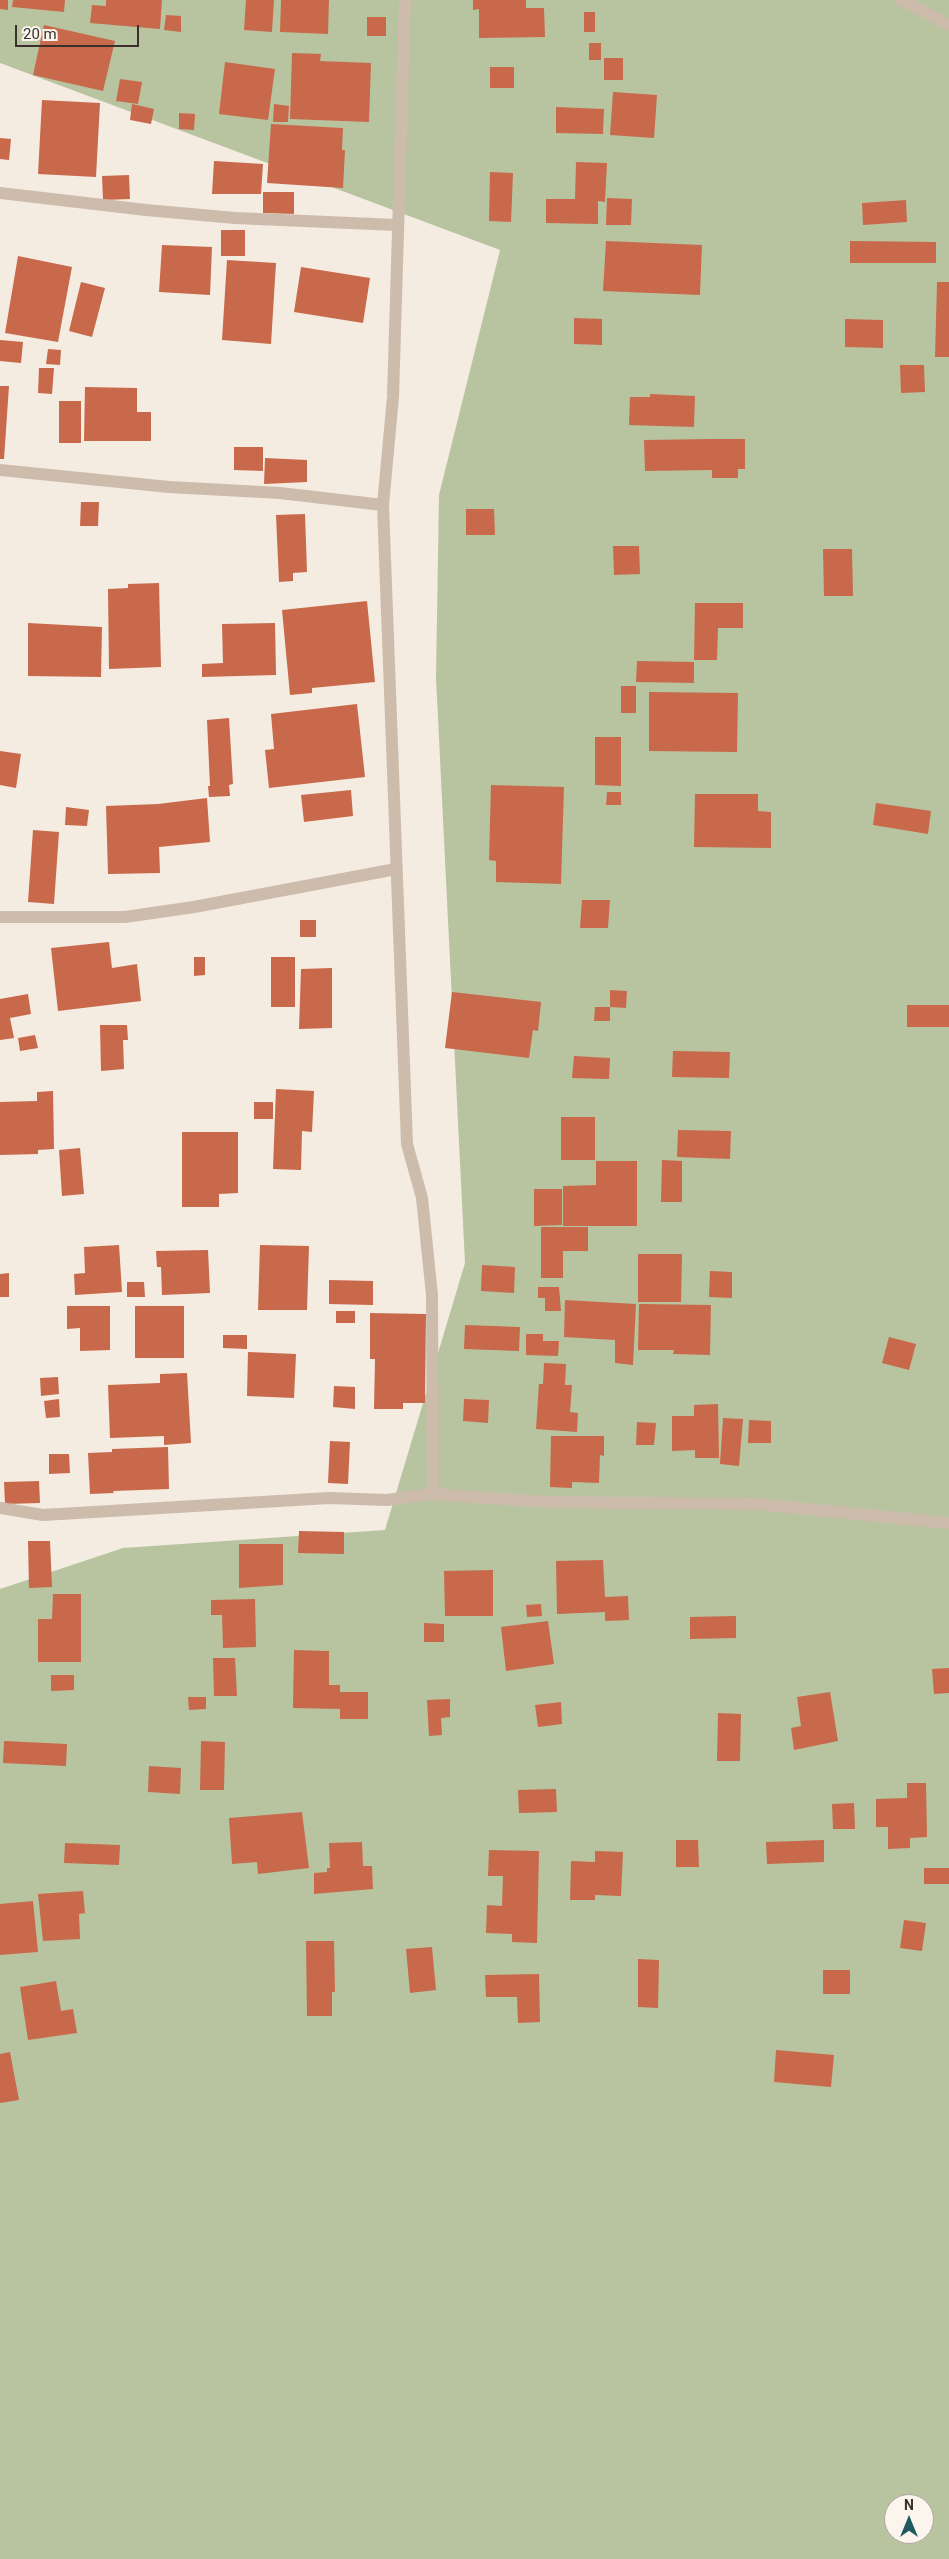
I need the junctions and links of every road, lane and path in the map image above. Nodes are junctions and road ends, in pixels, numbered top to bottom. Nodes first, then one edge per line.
1 (405, 0) edge
2 (902, 0) edge
3 (949, 25) edge
4 (0, 193) edge
5 (397, 225) junction
6 (0, 470) edge
7 (383, 505) junction
8 (396, 869) junction
9 (0, 917) edge
10 (433, 1494) junction
11 (0, 1508) edge
12 (949, 1523) edge

1 - 5 street
2 - 3 street
4 - 5 street
5 - 7 street
6 - 7 street
7 - 8 street
8 - 9 street
8 - 10 street
10 - 11 street
10 - 12 street

